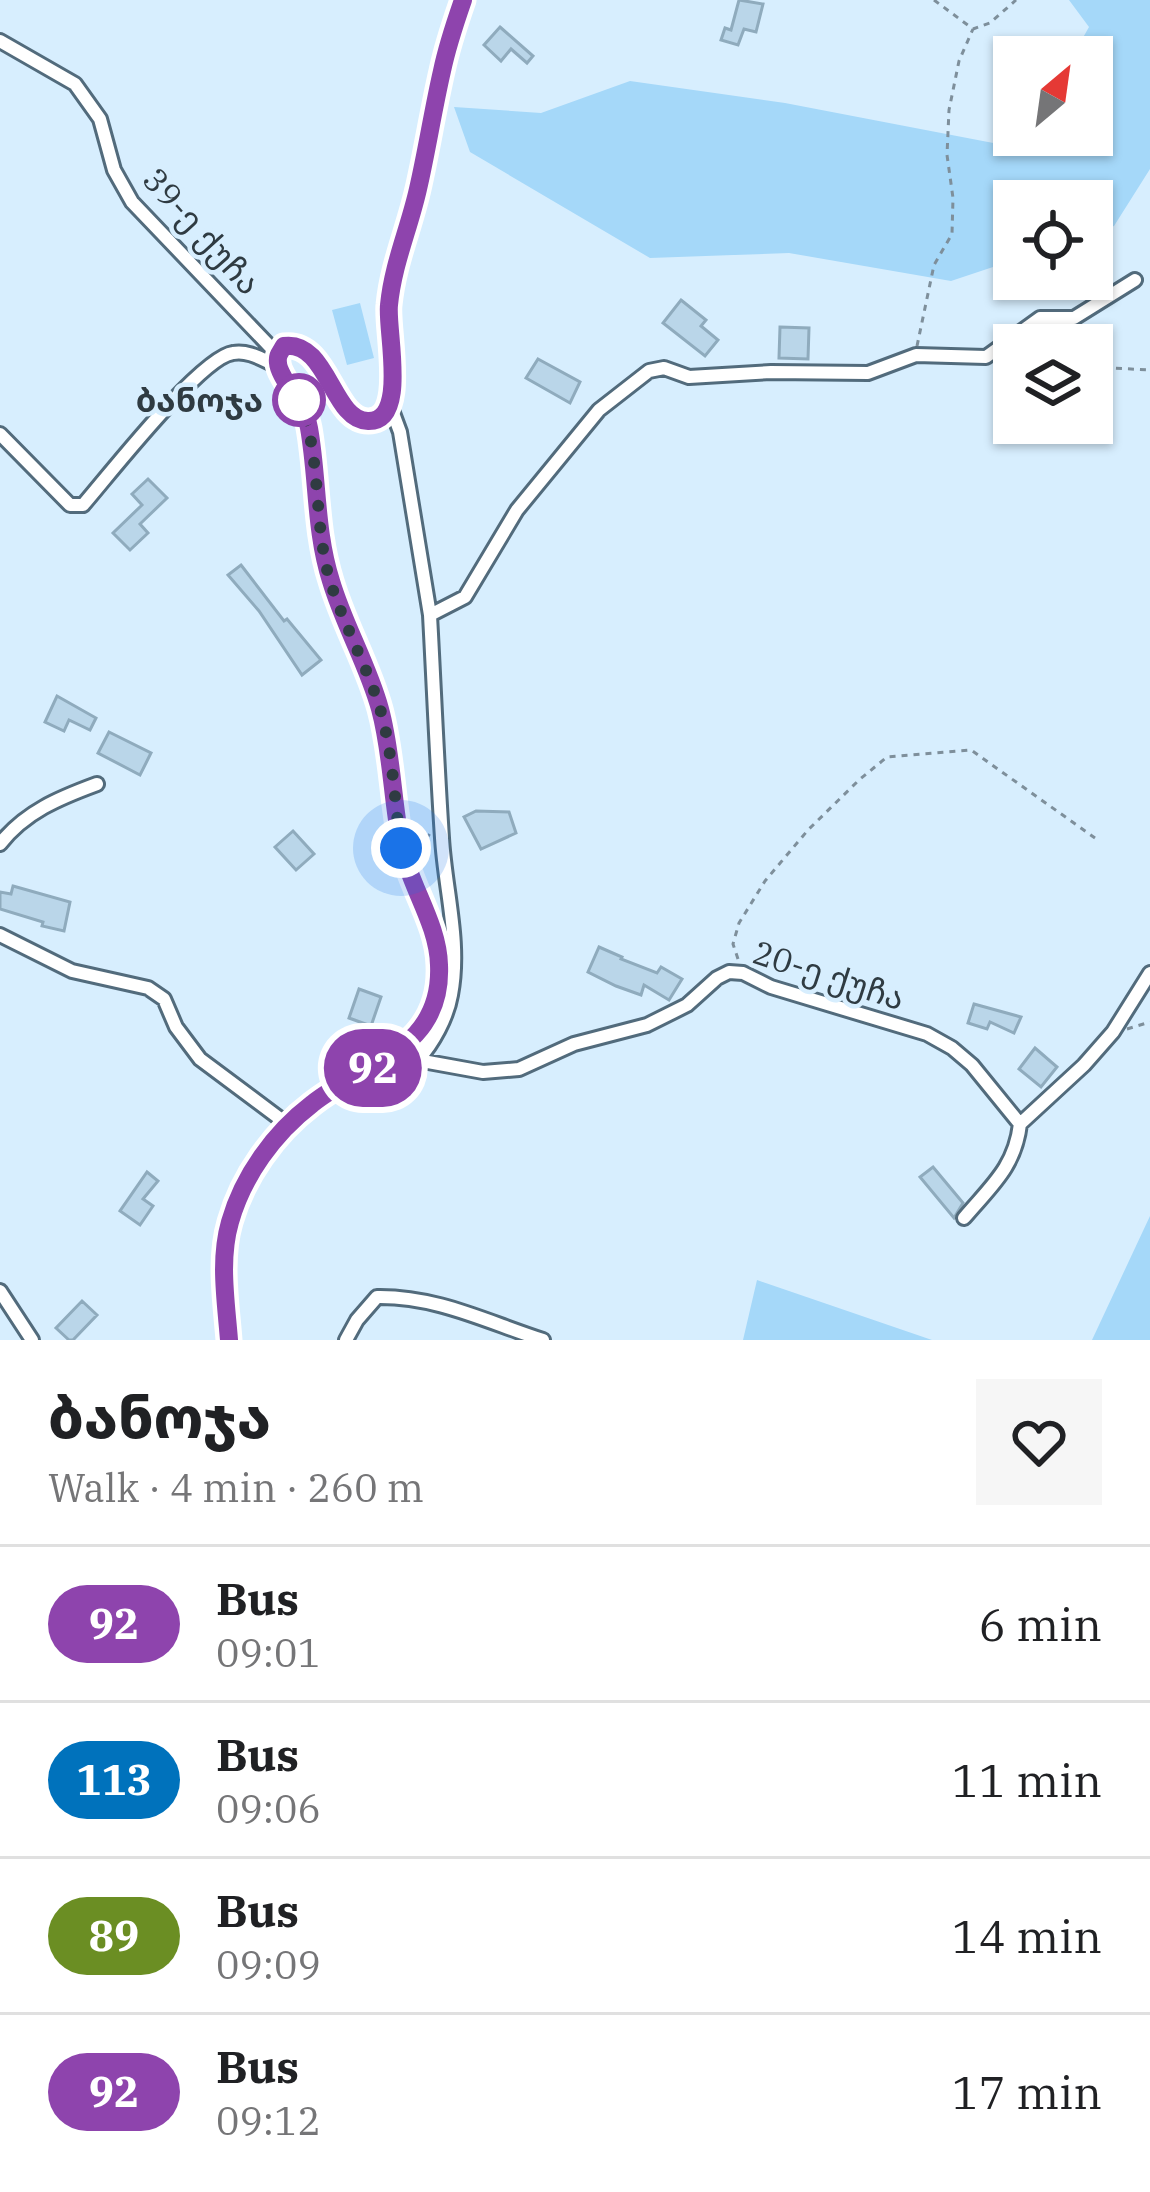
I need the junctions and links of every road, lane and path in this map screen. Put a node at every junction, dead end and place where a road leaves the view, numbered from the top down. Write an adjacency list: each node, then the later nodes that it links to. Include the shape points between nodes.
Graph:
1 (463, 0): 11 (street, via 394,267)
2 (934, 0): 4 (path)
3 (1015, 2): 4 (path)
4 (973, 28): 7 (path, via 949,110 952,234 934,265)
5 (0, 41): 8 (street, 39-ე ქუჩა, via 75,84 100,119 132,202)
6 (1135, 280): 7 (street, via 1074,318 1040,318 986,357)
7 (916, 355): 13 (street, via 868,373 649,371 599,410 517,510 465,597)
8 (278, 360): 11 (street, via 284,346 308,352 361,420 371,422); 12 (street, via 224,355 83,505 70,505); 15 (street, via 308,424 330,581 379,705)
9 (1113, 368): 10 (path)
10 (1150, 370)
11 (390, 405): 13 (street)
12 (0, 434)
13 (430, 614): 17 (street)
14 (97, 784): 18 (street, via 28,815)
15 (396, 816): 17 (path); 24 (street, via 440,963 431,1011)
16 (1095, 838): 20 (path, via 971,750 887,758 765,881 733,944)
17 (442, 843): 25 (street, via 454,940 451,1000)
18 (0, 844)
19 (0, 935): 26 (street, via 72,970 148,988 164,999 200,1059)
20 (743, 973): 25 (street, 20-ე ქუჩა, via 717,978 647,1025 574,1043 519,1069 482,1072); 27 (street, 20-ე ქუჩა, via 940,1041 972,1065)
21 (1150, 973): 23 (street)
22 (1150, 1022): 23 (path)
23 (1113, 1031): 27 (street)
24 (394, 1055): 25 (street, 20-ე ქუჩა); 26 (street)
25 (418, 1060)
26 (287, 1124): 31 (street, via 230,1222)
27 (1020, 1124): 28 (street, via 1012,1160)
28 (964, 1218)
29 (0, 1292): 30 (street)
30 (32, 1340)
31 (229, 1340)
32 (346, 1340): 33 (street, via 377,1297 406,1296)
33 (543, 1340)

